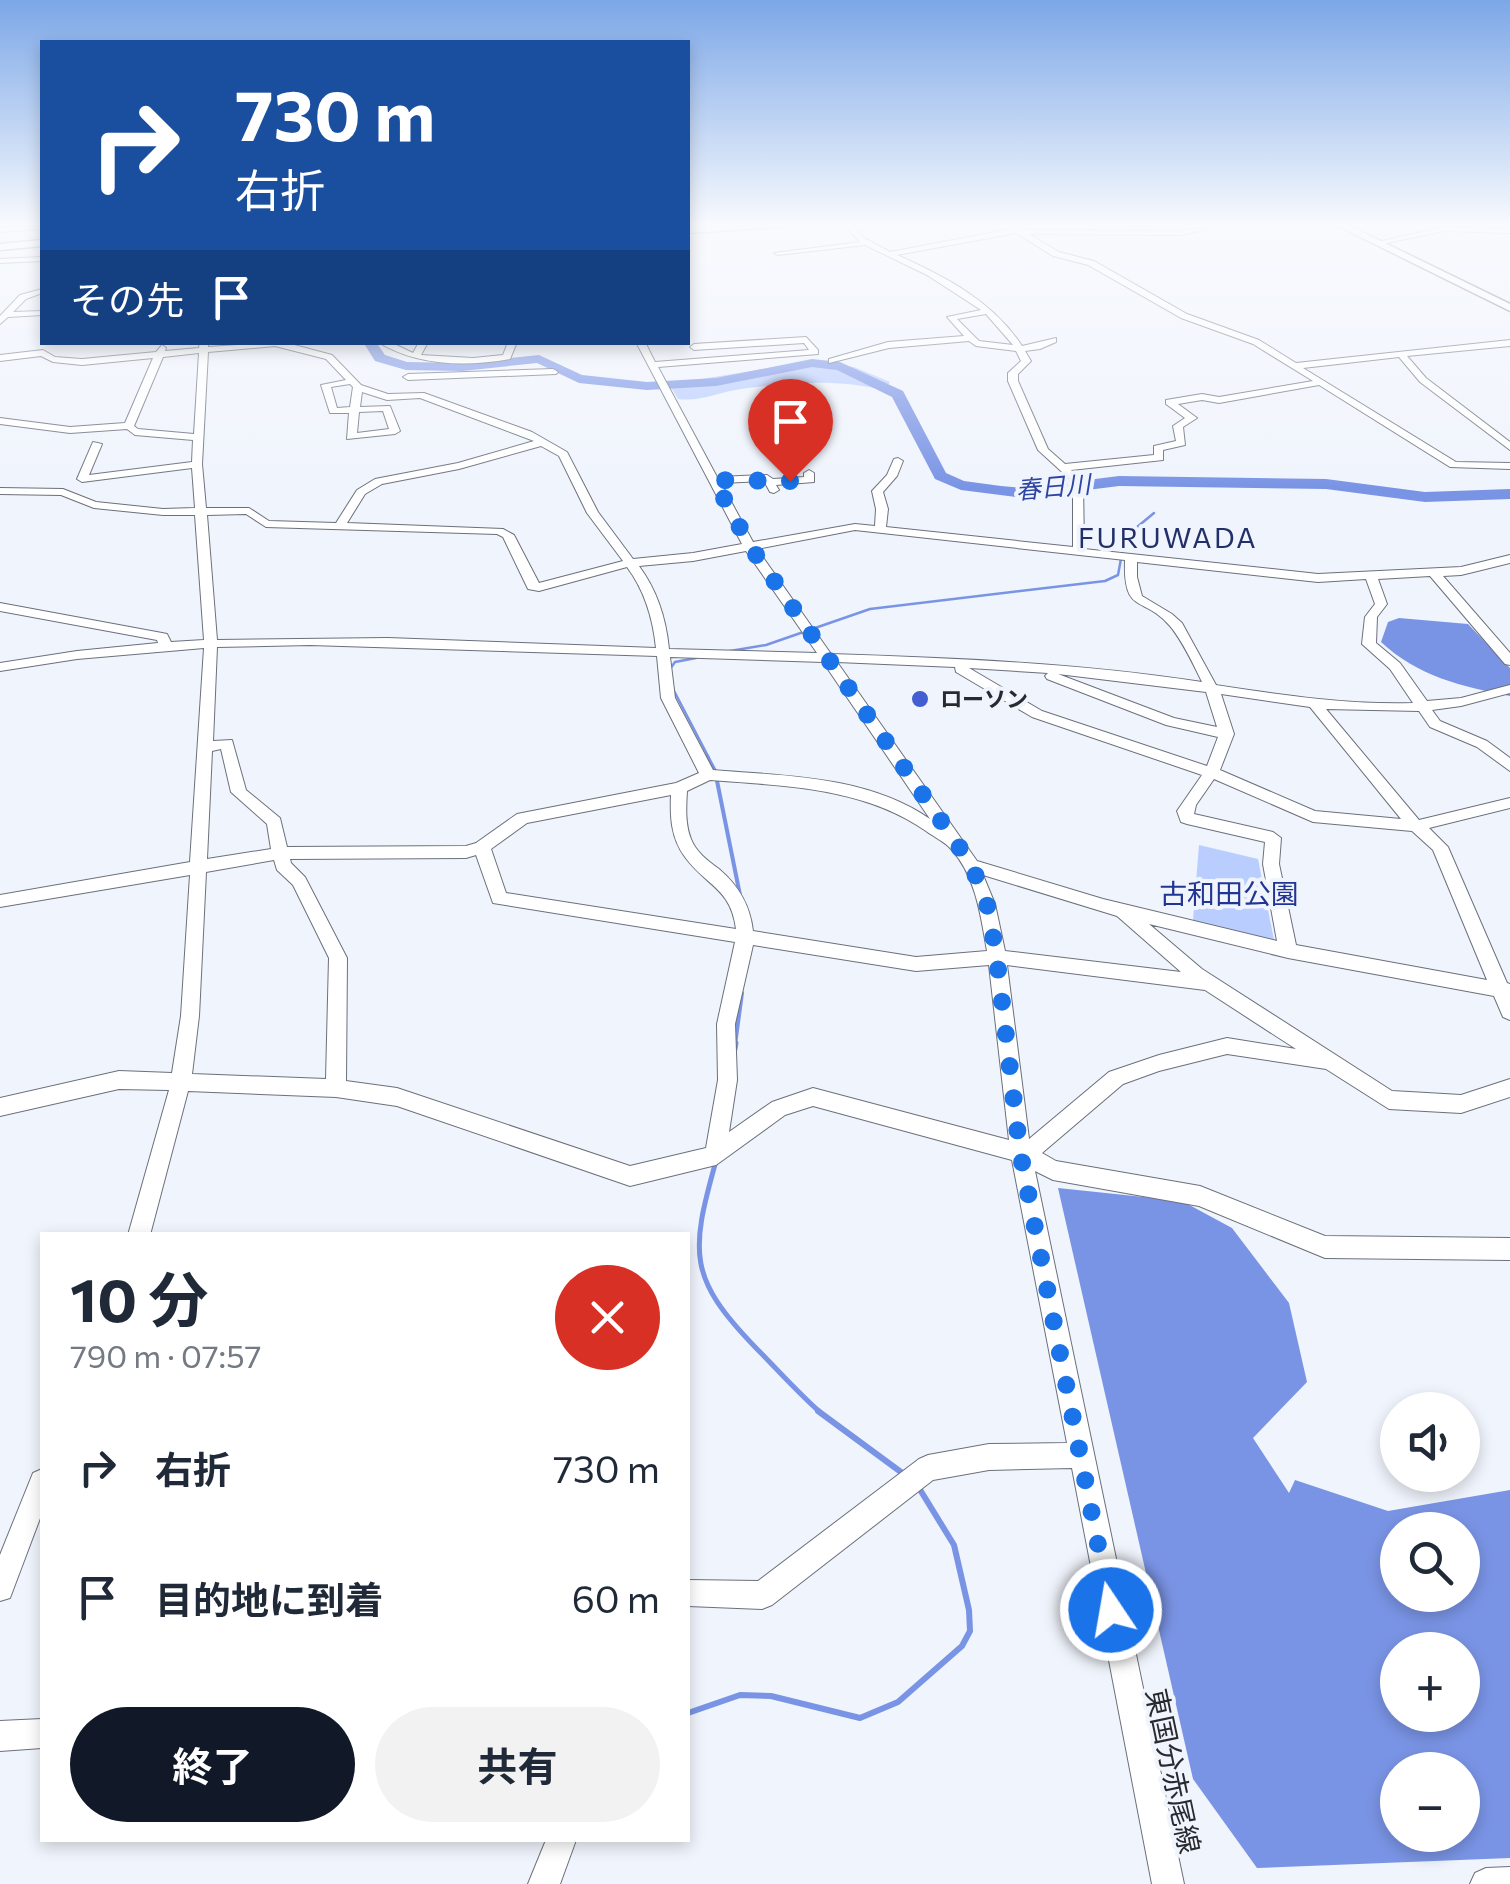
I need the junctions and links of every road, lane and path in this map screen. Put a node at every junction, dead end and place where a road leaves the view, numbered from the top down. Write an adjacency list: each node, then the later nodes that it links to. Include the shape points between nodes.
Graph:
1 (985, 312): 5 (street, via 952,317); 20 (street)
2 (1177, 312): 30 (street, via 1256,342)
3 (40, 313): 4 (street)
4 (4, 318)
5 (971, 338): 20 (street); 28 (street, via 888,345)
6 (1053, 340): 20 (street)
7 (692, 343): 25 (street, via 806,340 815,352); 27 (street)
8 (1510, 343): 21 (street)
9 (238, 345): 17 (street)
10 (281, 345): 36 (street, via 329,357)
11 (388, 345): 22 (street)
12 (422, 345): 22 (street)
13 (454, 345): 24 (street)
14 (491, 345): 26 (street)
15 (511, 345): 26 (street, via 507,357)
16 (641, 345): 29 (street, 東国分赤尾線)
17 (204, 347): 19 (street); 41 (street)
18 (43, 348): 19 (street, via 74,362); 23 (street)
19 (162, 348): 40 (street)
20 (1022, 348): 48 (street, via 1026,361 1012,381 1043,450)
21 (1403, 356): 30 (street); 44 (street, via 1423,380)
22 (414, 357): 24 (street)
23 (0, 358)
24 (447, 359): 26 (street); 33 (street)
25 (721, 359): 27 (street); 32 (street)
26 (484, 360)
27 (700, 360): 29 (street)
28 (832, 361)
29 (650, 364): 49 (street, 東国分赤尾線)
30 (1291, 366): 35 (street)
31 (552, 372): 33 (street)
32 (727, 372)
33 (438, 374): 34 (street); 37 (street)
34 (408, 377)
35 (1318, 383): 47 (street, via 1454,465); 48 (street, via 1170,402 1192,418 1178,426 1181,443 1158,448 1160,458)
36 (353, 384): 37 (street, via 387,397); 38 (street); 38 (street, via 326,385 333,410)
37 (421, 395): 42 (street)
38 (353, 410): 38 (street, via 387,408 396,431 352,437)
39 (0, 421): 40 (street, via 70,430)
40 (129, 426): 41 (street)
41 (199, 437): 46 (street)
42 (543, 442): 53 (street, via 379,481 361,492); 59 (street, via 563,454 571,477)
43 (98, 444): 46 (street, via 82,479)
44 (1510, 446)
45 (898, 462): 54 (street, via 877,491)
46 (197, 464): 52 (street)
47 (1510, 465)
48 (1065, 467): 56 (street, via 1078,480)
49 (714, 480): 50 (street, via 768,478 772,486); 55 (street, 東国分赤尾線)
50 (811, 481)
51 (0, 491): 52 (street, via 63,492 94,505)
52 (199, 512): 53 (street, via 249,511 266,524); 63 (street)
53 (342, 523): 59 (street, via 505,532 538,587)
54 (880, 528): 55 (street); 56 (street)
55 (750, 546): 59 (street); 66 (street, 東国分赤尾線)
56 (1079, 548): 57 (street)
57 (1131, 557): 61 (street, via 1261,574); 71 (street, via 1130,588 1144,608 1175,623)
58 (1510, 558): 60 (street)
59 (630, 563): 65 (street, via 655,609)
60 (1434, 573): 61 (street); 67 (street)
61 (1372, 577): 74 (street, via 1380,604 1369,644 1395,666)
62 (0, 607): 64 (street, via 137,630)
63 (211, 642): 64 (street); 65 (street); 76 (street)
64 (166, 644): 69 (street)
65 (665, 653): 66 (street); 79 (street, via 668,698)
66 (828, 660): 68 (street); 83 (street, 東国分赤尾線)
67 (1510, 661)
68 (952, 664): 70 (street); 78 (street, via 1037,714)
69 (0, 668)
70 (1034, 669): 71 (street); 75 (street, via 1172,722)
71 (1209, 686): 73 (street); 75 (street)
72 (1510, 689): 74 (street)
73 (1313, 702): 74 (street); 82 (street)
74 (1420, 706): 77 (street, via 1435,724 1482,744)
75 (1226, 734): 78 (street)
76 (206, 747): 85 (street, via 227,743 239,792 274,822); 87 (street)
77 (1510, 766)
78 (1213, 773): 82 (street, via 1313,816); 91 (street, via 1199,784 1186,818 1272,838)
79 (708, 774): 80 (street); 83 (street, via 857,792 914,814)
80 (679, 788): 84 (street, via 523,818); 90 (street, via 680,836 734,897)
81 (1510, 804): 82 (street)
82 (1416, 826): 94 (street, via 1440,847 1454,872)
83 (956, 843): 86 (street, 東国分赤尾線)
84 (482, 848): 85 (street, via 439,854); 90 (street, via 499,898)
85 (280, 852): 87 (street); 98 (street, via 338,958)
86 (971, 864): 89 (street); 92 (street, 東国分赤尾線)
87 (199, 865): 88 (street); 97 (street)
88 (0, 901)
89 (1120, 910): 91 (street); 93 (street)
90 (743, 937): 92 (street, via 916,964); 102 (street, via 725,1027 728,1074)
91 (1288, 951): 94 (street)
92 (997, 957): 93 (street); 101 (street, 東国分赤尾線)
93 (1212, 984): 96 (street)
94 (1506, 990): 95 (street)
95 (1510, 1012)
96 (1326, 1062): 99 (street, via 1389,1100 1462,1104); 101 (street, via 1228,1046 1159,1063 1116,1078 1041,1144)
97 (181, 1082): 98 (street); 100 (street, via 120,1080); 103 (street)
98 (336, 1088): 102 (street, via 397,1097 630,1176)
99 (1510, 1088)
100 (0, 1107)
101 (1020, 1152): 102 (street, via 813,1096 779,1108); 104 (street, via 1053,1170 1200,1196 1325,1248); 105 (street, 東国分赤尾線)
102 (715, 1154)
103 (140, 1232)
104 (1508, 1250)
105 (1078, 1455): 108 (street, via 928,1468 762,1596); 114 (street, 東国分赤尾線)
106 (40, 1487): 107 (street)
107 (0, 1588)
108 (690, 1593)
109 (40, 1734): 110 (street)
110 (0, 1736)
111 (560, 1842): 113 (street)
112 (1510, 1883): 115 (street)
113 (544, 1884)
114 (1168, 1884)
115 (1486, 1884)

